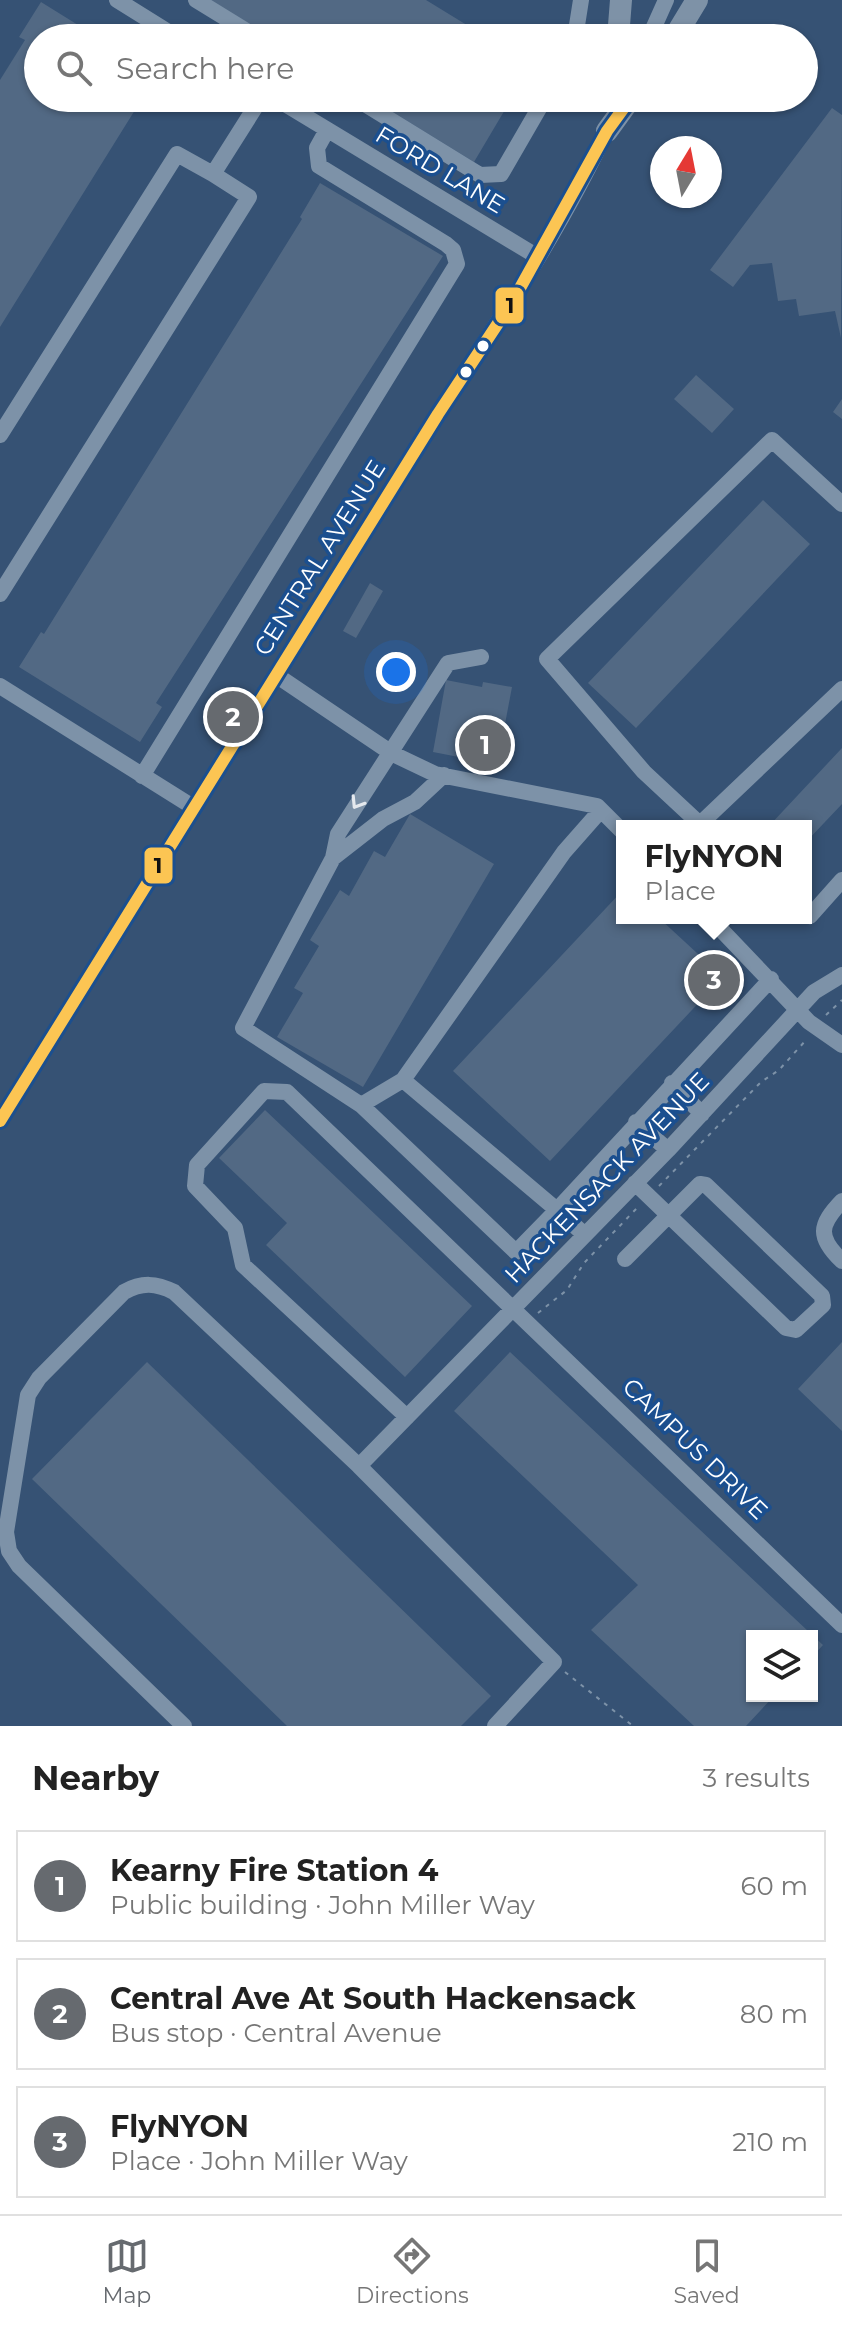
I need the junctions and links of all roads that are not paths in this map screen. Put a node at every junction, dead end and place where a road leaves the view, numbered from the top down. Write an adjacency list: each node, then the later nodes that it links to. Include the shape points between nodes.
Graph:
1 (117, 0): 7 (street)
2 (196, 0): 8 (street)
3 (581, 0): 9 (street)
4 (621, 0): 10 (highway)
5 (666, 0): 11 (street)
6 (697, 0): 12 (highway)
7 (156, 24)
8 (235, 24)
9 (577, 24)
10 (619, 24)
11 (655, 24)
12 (682, 24)
13 (252, 112): 22 (street)
14 (298, 112): 20 (street, FORD LANE)
15 (378, 112): 16 (street, via 480,175 501,174)
16 (537, 112)
17 (609, 112): 21 (highway)
18 (616, 112): 21 (street, CENTRAL AVENUE)
19 (621, 112): 21 (highway)
20 (327, 130): 23 (street, FORD LANE); 33 (street, via 317,148 319,166 446,244 457,264)
21 (607, 131): 23 (street, CENTRAL AVENUE)
22 (213, 174): 24 (street, via 177,154); 26 (street, via 249,197)
23 (538, 257): 28 (street, CENTRAL AVENUE)
24 (0, 435)
25 (842, 504): 36 (street, via 772,440 547,659 644,772)
26 (0, 594)
27 (481, 657): 31 (street, via 448,663)
28 (276, 675): 31 (street); 34 (street, CENTRAL AVENUE)
29 (0, 686): 33 (street)
30 (842, 689): 37 (street)
31 (390, 752): 32 (street); 39 (street, one-way to 39, via 338,834)
32 (444, 775): 35 (street); 39 (street, via 415,802 383,819)
33 (142, 776): 34 (street)
34 (193, 807): 51 (street, CENTRAL AVENUE)
35 (601, 810): 38 (street); 47 (street, via 564,852)
36 (696, 820)
37 (706, 820)
38 (616, 825)
39 (333, 858): 49 (street, via 243,1028)
40 (842, 880): 41 (street)
41 (812, 914)
42 (716, 924): 44 (street)
43 (842, 975): 45 (street, HACKENSACK AVENUE, via 822,985)
44 (771, 979): 45 (street); 48 (street)
45 (798, 1010): 46 (street); 50 (street, HACKENSACK AVENUE)
46 (842, 1045)
47 (403, 1080): 49 (street); 56 (street)
48 (672, 1083): 50 (street); 52 (street)
49 (361, 1105): 56 (street, via 516,1252)
50 (702, 1114): 53 (street, HACKENSACK AVENUE)
51 (0, 1121)
52 (636, 1122): 53 (street); 56 (street)
53 (668, 1150): 54 (street, HACKENSACK AVENUE)
54 (635, 1183): 57 (street); 58 (street, HACKENSACK AVENUE)
55 (842, 1201): 60 (street, via 826,1217 823,1232 828,1247)
56 (557, 1210): 58 (street)
57 (668, 1215): 57 (street, via 786,1328 796,1330 823,1305 822,1296 706,1185 700,1184); 59 (street)
58 (585, 1235): 61 (street, HACKENSACK AVENUE)
59 (625, 1259)
60 (842, 1261)
61 (514, 1309): 62 (street, HACKENSACK AVENUE); 62 (street, CAMPUS DRIVE, via 287,1092 264,1091 197,1165 195,1186 235,1228 243,1265); 64 (street, CAMPUS DRIVE)
62 (407, 1417): 63 (street, HACKENSACK AVENUE)
63 (359, 1466): 65 (street, via 174,1292 159,1285 124,1292 32,1386 8,1513 9,1551); 66 (street, via 554,1662)
64 (842, 1625)
65 (184, 1726)
66 (495, 1726)

